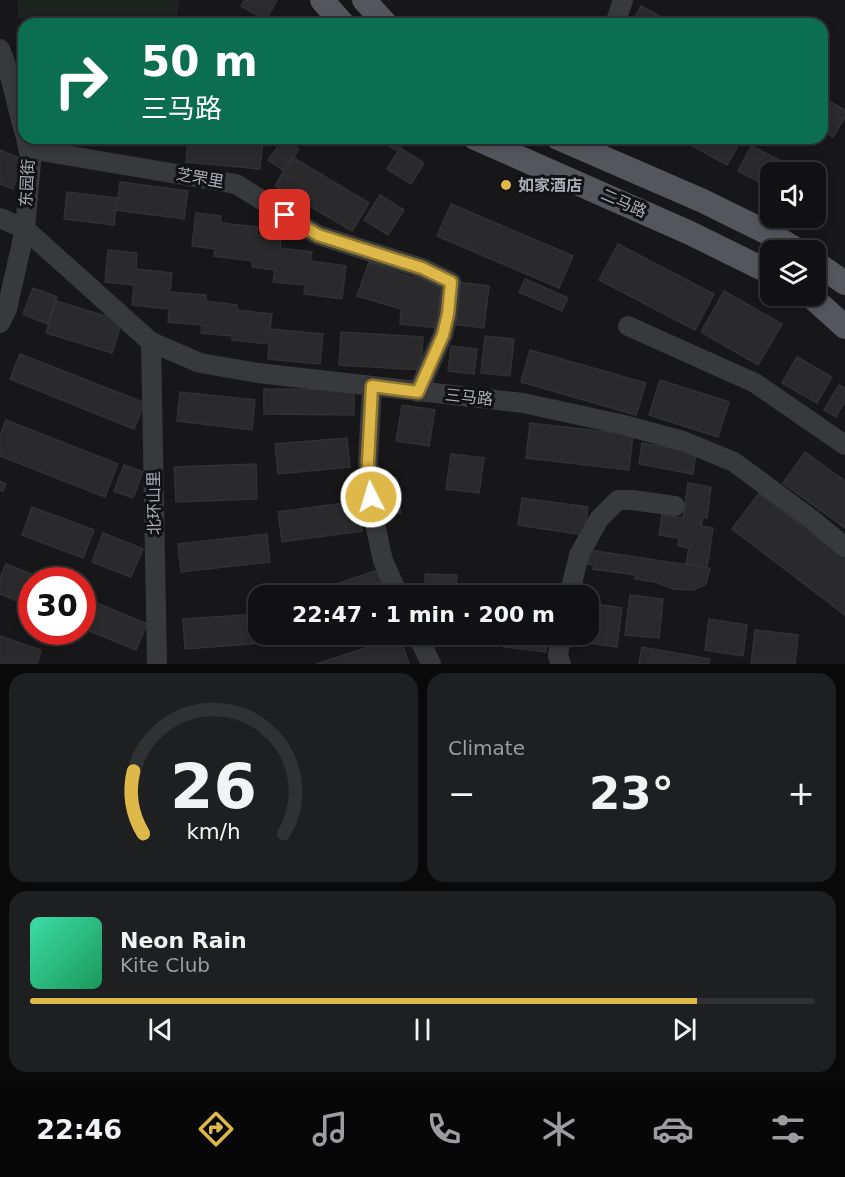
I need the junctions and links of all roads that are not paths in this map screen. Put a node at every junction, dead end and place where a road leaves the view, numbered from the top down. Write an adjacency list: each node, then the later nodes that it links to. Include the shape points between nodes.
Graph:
1 (322, 0): 4 (main road)
2 (364, 0): 5 (main road)
3 (623, 0): 6 (street)
4 (338, 18)
5 (380, 18)
6 (617, 18)
7 (0, 49): 8 (street, 东园街)
8 (18, 110)
9 (27, 144): 14 (street, 东园街, via 31,162)
10 (45, 144): 25 (street, 芝罘里, via 236,184 318,235 422,268 451,282 443,335)
11 (489, 144): 16 (main road, 二马路)
12 (583, 144): 15 (main road, 二马路)
13 (0, 218): 14 (street, 三马路)
14 (25, 229): 20 (street, 东园街, via 7,309); 23 (street, 三马路)
15 (780, 240)
16 (760, 267)
17 (826, 270): 18 (main road)
18 (845, 283)
19 (823, 306): 22 (main road)
20 (0, 323)
21 (628, 326): 26 (street, via 754,383)
22 (845, 327)
23 (151, 342): 24 (street, 三马路, via 200,363 258,374); 33 (street, 北环山里)
24 (372, 386): 25 (street, 三马路); 29 (street, via 368,462 373,514 383,561)
25 (418, 392): 28 (street, 三马路, via 524,403 682,441 734,462)
26 (845, 445)
27 (675, 506): 30 (street, via 618,500 599,519 579,555)
28 (845, 547)
29 (394, 585)
30 (572, 585)
31 (422, 645): 34 (street)
32 (560, 645): 35 (street)
33 (157, 664)
34 (431, 664)
35 (561, 664)

